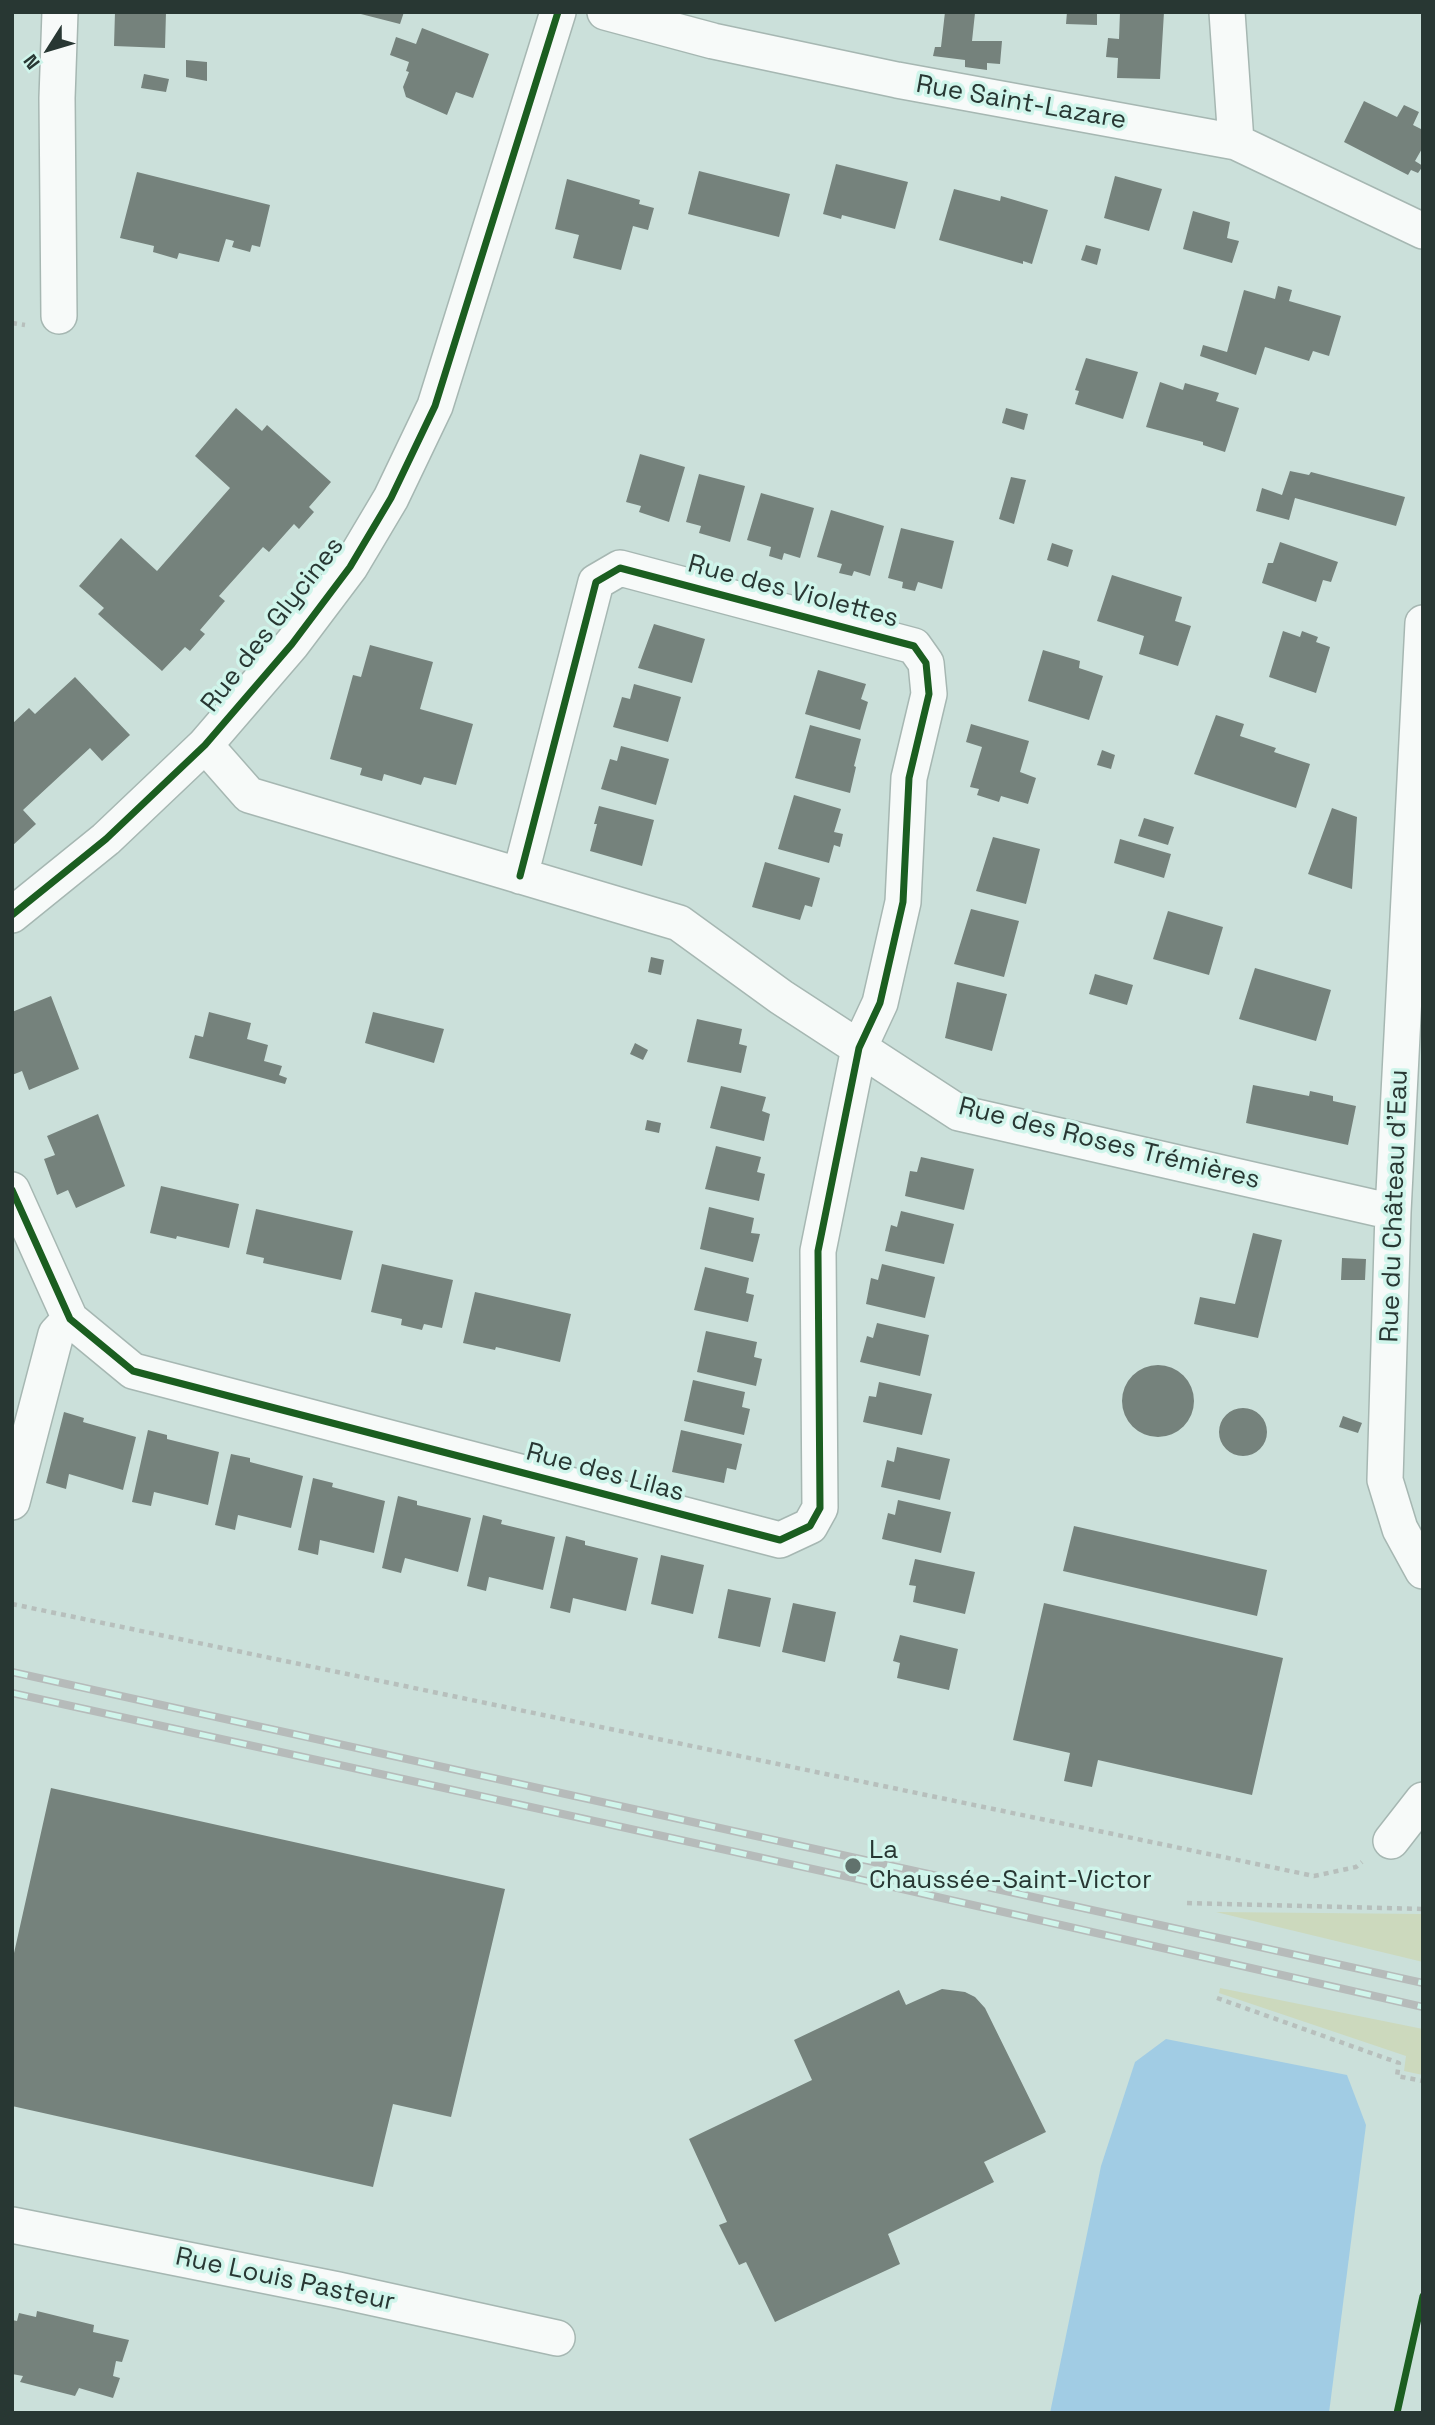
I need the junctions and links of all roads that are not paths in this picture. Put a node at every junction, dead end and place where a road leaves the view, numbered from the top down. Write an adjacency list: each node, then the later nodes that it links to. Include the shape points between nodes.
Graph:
1 (60, 12): 7 (street)
2 (558, 12): 9 (street, Rue des Glycines, via 435,406 391,498 350,567 292,644)
3 (605, 12): 5 (street, Rue Saint-Lazare, via 713,41 884,77)
4 (1227, 12): 5 (street)
5 (1236, 142): 6 (street, Rue Saint-Lazare)
6 (1423, 231)
7 (59, 316)
8 (1423, 623): 14 (street, Rue du Château d'Eau)
9 (205, 744): 10 (street, Rue des Roses Trémières, via 249,795); 11 (street, Rue des Glycines, via 106,838)
10 (520, 876): 12 (street, Rue des Roses Trémières, via 679,923); 12 (street, Rue des Violettes, via 596,582 620,568 914,646 926,663 929,694 909,778 903,902 880,1003)
11 (12, 915)
12 (859, 1048): 14 (street, Rue des Roses Trémières, via 960,1113); 15 (street, Rue des Lilas, via 818,1251 820,1508 810,1527 780,1540 133,1371)
13 (12, 1191): 15 (street, Rue des Lilas)
14 (1393, 1212): 17 (street, Rue du Château d'Eau, via 1385,1480 1400,1528)
15 (70, 1319): 16 (street, via 56,1334)
16 (15, 1491)
17 (1423, 1571)
18 (1423, 1800): 19 (street)
19 (1391, 1841)
20 (12, 2225): 21 (street, Rue Louis Pasteur)
21 (557, 2338)

